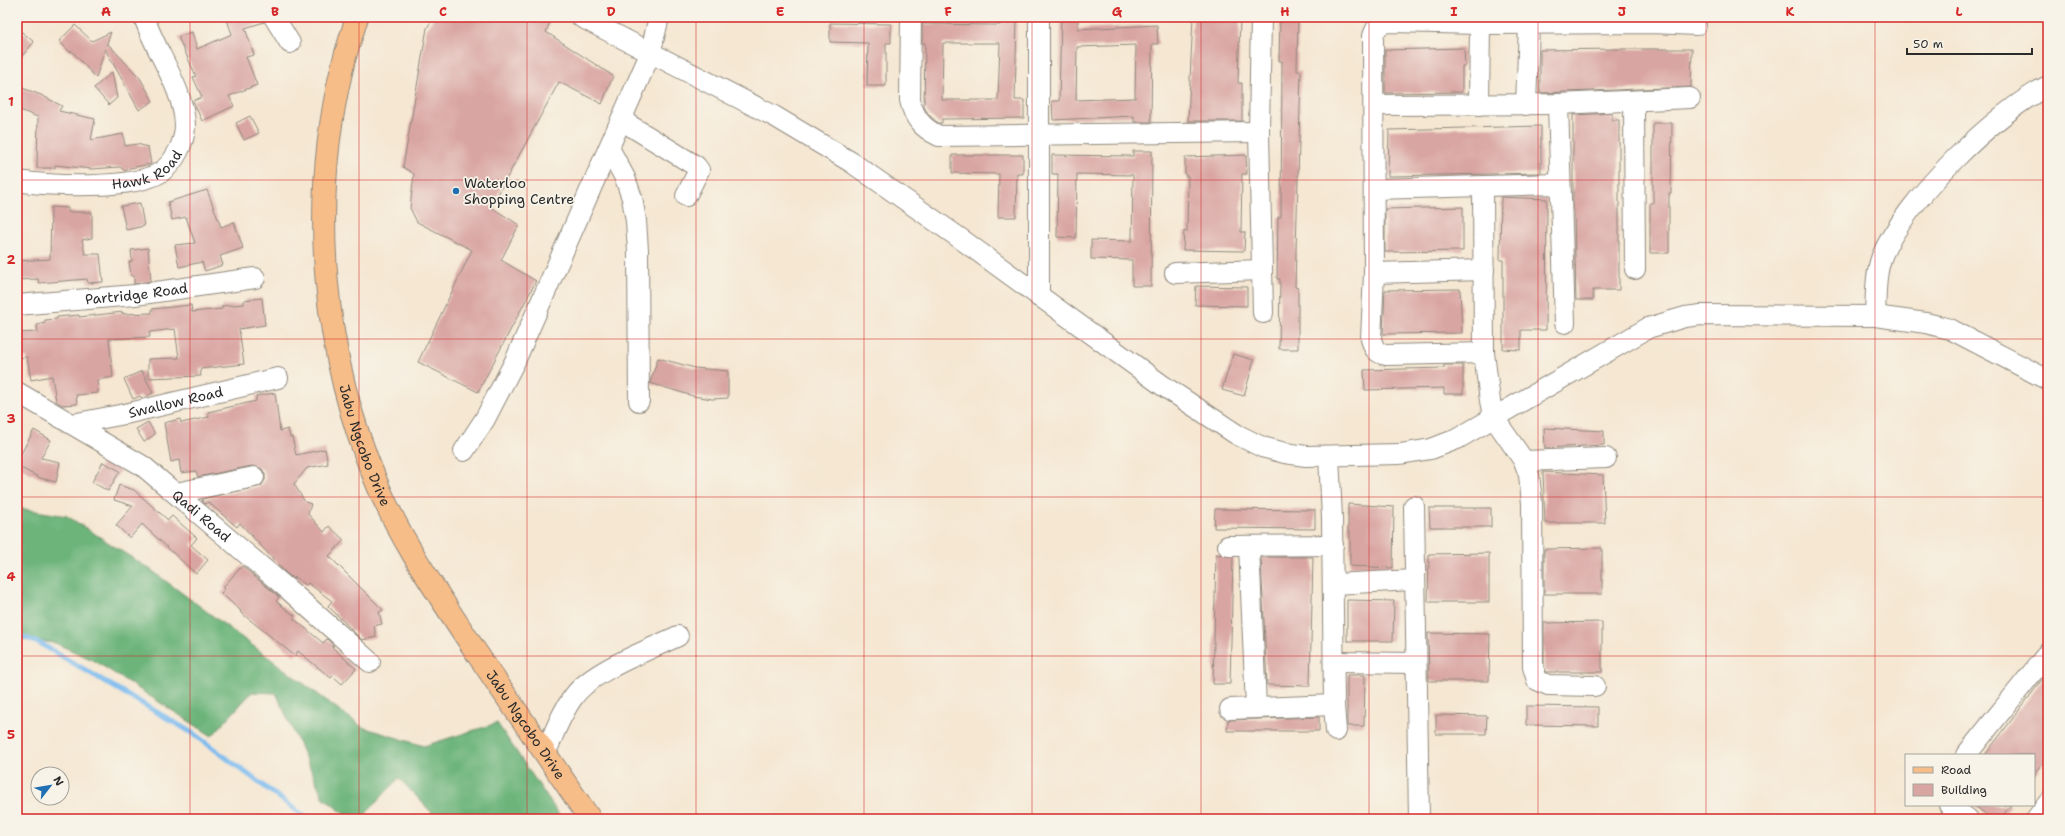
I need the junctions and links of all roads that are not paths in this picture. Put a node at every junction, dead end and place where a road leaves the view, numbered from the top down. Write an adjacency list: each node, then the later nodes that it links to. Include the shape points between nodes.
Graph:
1 (144, 17): 27 (street, Hawk Road, via 182,108 185,124 176,155 161,172 136,181 78,184)
2 (274, 17): 14 (street)
3 (357, 17): 72 (main road, Jabu Ngcobo Drive, via 342,68 333,118 324,221 326,275 341,376 357,432 378,486 405,540)
4 (581, 17): 15 (street)
5 (659, 17): 15 (street)
6 (911, 17): 25 (street, via 910,100 913,113 929,131 939,136)
7 (1039, 17): 25 (street)
8 (1260, 17): 24 (street)
9 (1575, 20): 10 (street); 12 (street)
10 (1651, 20): 13 (street)
11 (1480, 24): 12 (street); 21 (street, via 1385,22 1380,25 1375,29 1373,36); 22 (street)
12 (1530, 24): 19 (street)
13 (1696, 25)
14 (290, 42)
15 (650, 54): 23 (street); 38 (street, via 774,116 851,162 961,238)
16 (2048, 86): 41 (street, via 2022,100 2001,117 1963,151 1909,210 1881,257)
17 (1690, 98): 18 (street)
18 (1634, 101): 20 (street); 32 (street)
19 (1526, 104): 20 (street); 22 (street)
20 (1558, 104): 28 (street)
21 (1374, 105): 22 (street); 30 (street)
22 (1479, 105)
23 (621, 120): 26 (street); 31 (street, via 696,166 699,170)
24 (1259, 132): 25 (street); 33 (street)
25 (1039, 136): 38 (street)
26 (609, 148): 47 (street, via 625,178 636,221); 50 (street, via 515,361 485,419)
27 (17, 181)
28 (1559, 184): 29 (street); 42 (street)
29 (1483, 187): 30 (street); 34 (street)
30 (1374, 189): 36 (street)
31 (686, 196)
32 (1635, 268)
33 (1262, 270): 35 (street); 40 (street)
34 (1484, 270): 36 (street); 43 (street)
35 (1174, 273)
36 (1374, 273): 43 (street, via 1371,339 1379,353)
37 (255, 278): 39 (street, Partridge Road, via 135,295)
38 (1039, 297): 51 (street, via 1162,385 1236,434 1262,447 1285,453)
39 (17, 305)
40 (1263, 313)
41 (1875, 316): 44 (street, via 1950,329); 48 (street, via 1701,315 1667,322 1648,328 1619,344)
42 (1565, 323)
43 (1484, 353): 48 (street)
44 (2047, 376)
45 (278, 378): 49 (street, Swallow Road)
46 (17, 392): 49 (street, Qadi Road)
47 (639, 401)
48 (1494, 418): 51 (street, via 1457,439 1431,449 1400,454); 53 (street)
49 (72, 424): 55 (street, Qadi Road, via 131,457)
50 (464, 451)
51 (1329, 456): 57 (street)
52 (1606, 458): 53 (street)
53 (1524, 461): 67 (street, via 1529,475 1532,502 1534,674 1537,680 1548,685)
54 (254, 477): 55 (street)
55 (176, 493): 64 (street, Qadi Road)
56 (1414, 506): 60 (street)
57 (1332, 545): 59 (street); 61 (street)
58 (1228, 546): 59 (street)
59 (1249, 546): 69 (street)
60 (1415, 580): 61 (street); 66 (street)
61 (1333, 584): 65 (street)
62 (678, 636): 72 (street, via 600,674 584,685 565,710)
63 (2048, 652): 73 (street)
64 (370, 662)
65 (1334, 662): 66 (street); 68 (street)
66 (1416, 663): 77 (street)
67 (1595, 686)
68 (1334, 706): 69 (street); 71 (street)
69 (1256, 707): 70 (street)
70 (1230, 709)
71 (1336, 731)
72 (545, 754): 76 (main road, Jabu Ngcobo Drive)
73 (1967, 754)
74 (2048, 803): 79 (street)
75 (1951, 806): 78 (street)
76 (590, 819)
77 (1419, 819)
78 (1968, 819)
79 (2036, 819)

